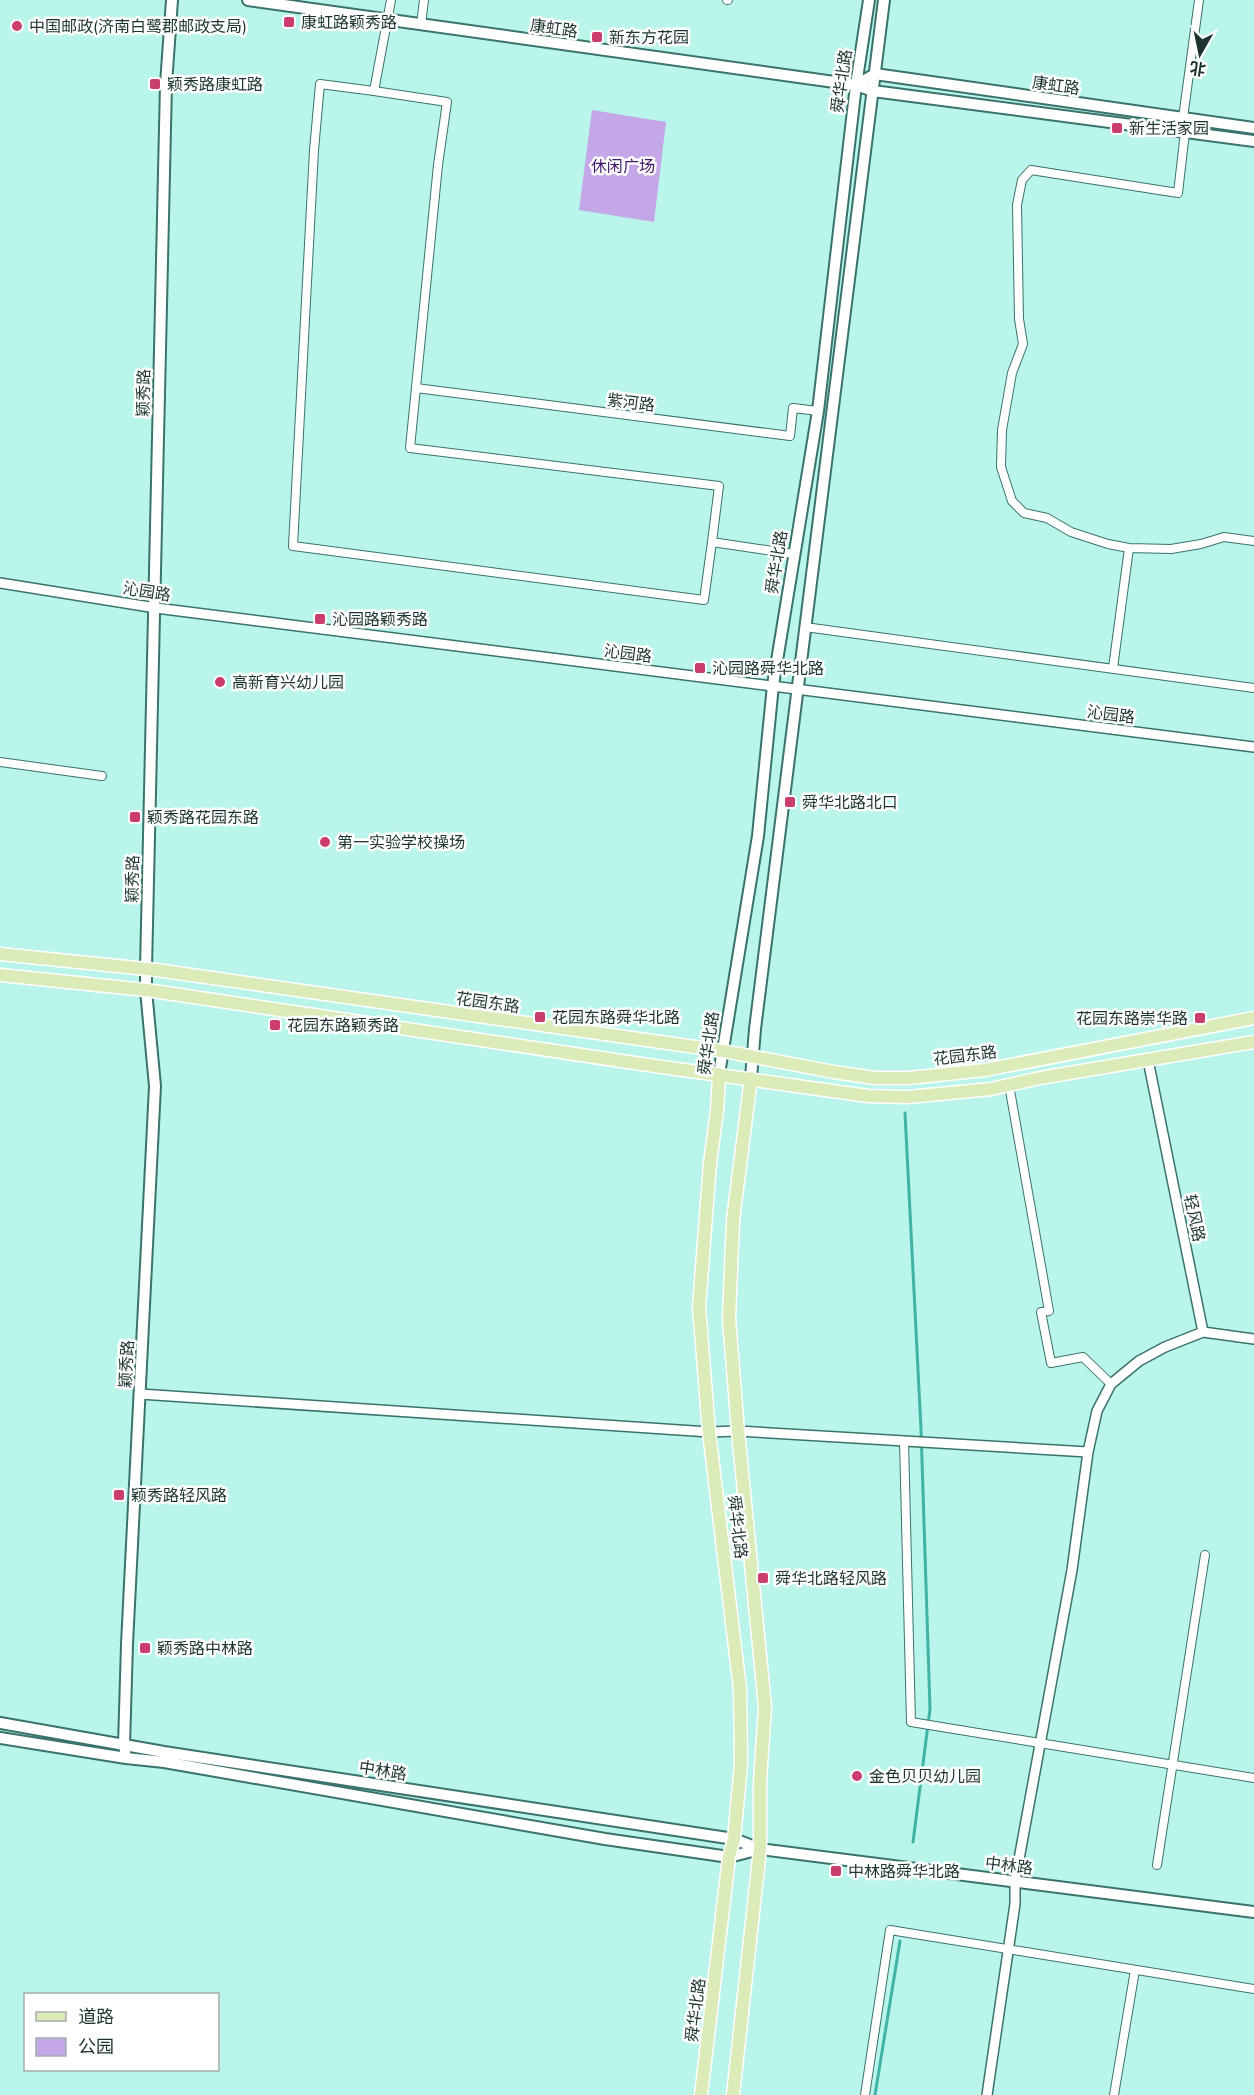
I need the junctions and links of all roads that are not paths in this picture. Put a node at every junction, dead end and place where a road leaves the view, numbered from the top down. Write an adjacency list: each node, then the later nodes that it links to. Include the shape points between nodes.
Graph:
1 (172, 0): 25 (main road, 颖秀路, via 166,84)
2 (248, 0): 8 (main road, 康虹路)
3 (391, 0): 8 (street)
4 (424, 0): 9 (street)
5 (869, 0): 11 (main road, 舜华北路)
6 (884, 0): 10 (main road, 舜华北路)
7 (1199, 0): 14 (street)
8 (387, 20): 9 (main road, 康虹路); 12 (street)
9 (421, 25): 11 (main road, 康虹路)
10 (875, 74): 11 (main road); 13 (main road, 舜华北路); 14 (main road, 康虹路)
11 (856, 85): 13 (main road, 康虹路); 19 (main road, 舜华北路)
12 (374, 91): 18 (street, via 447,102); 21 (street, via 320,84 293,546 704,600)
13 (873, 91): 16 (main road, 康虹路); 26 (main road, 舜华北路)
14 (1184, 118): 15 (main road, 康虹路)
15 (1254, 128)
16 (1185, 132): 17 (main road, 康虹路); 22 (street, via 1178,193 1030,170 1022,180 1017,205 1023,344 1012,373 1002,430 1001,467 1007,486 1012,501 1024,513 1047,518 1071,532)
17 (1254, 141)
18 (416, 388): 19 (street, 紫河路, via 790,436 793,408); 21 (street, via 410,448 719,486)
19 (818, 411): 23 (main road, 舜华北路)
20 (1254, 541): 22 (street, via 1224,537 1171,549)
21 (712, 542): 23 (street)
22 (1129, 548): 27 (street)
23 (793, 554): 28 (main road, 舜华北路)
24 (0, 583): 25 (street, 沁园路)
25 (154, 607): 28 (street, 沁园路); 35 (main road, 颖秀路)
26 (805, 627): 27 (street); 30 (main road, 舜华北路)
27 (1113, 668): 29 (street)
28 (773, 685): 30 (street, 沁园路); 40 (main road, 舜华北路, via 758,836)
29 (1254, 688)
30 (796, 689): 31 (street, 沁园路); 41 (main road, 舜华北路)
31 (1254, 747)
32 (0, 762): 33 (street)
33 (102, 776)
34 (0, 954): 35 (main road, 花园东路)
35 (146, 969): 37 (main road, 颖秀路); 40 (main road, 花园东路)
36 (0, 975): 37 (main road)
37 (146, 990): 43 (main road); 49 (main road, 颖秀路, via 155,1086)
38 (1254, 1018): 41 (main road, 花园东路, via 986,1070 909,1078 875,1078)
39 (1254, 1042): 42 (main road)
40 (723, 1051): 41 (main road, 花园东路); 43 (main road, 舜华北路)
41 (752, 1057): 44 (main road, 舜华北路)
42 (1148, 1060): 45 (main road); 46 (street, 轻风路)
43 (719, 1074): 44 (main road); 51 (main road, 舜华北路, via 699,1307)
44 (751, 1078): 45 (main road, via 868,1096 908,1097); 50 (main road, 舜华北路, via 732,1220 729,1319)
45 (1009, 1085): 48 (street, via 1049,1311 1041,1312 1051,1364 1083,1357)
46 (1203, 1332): 47 (street); 48 (street, via 1139,1361)
47 (1254, 1339)
48 (1111, 1384): 53 (street, via 1097,1411)
49 (140, 1394): 51 (street); 57 (main road, 颖秀路)
50 (738, 1431): 51 (street); 52 (street); 63 (main road, 舜华北路, via 765,1707)
51 (709, 1432): 62 (main road, 舜华北路, via 740,1689 741,1764)
52 (904, 1441): 53 (street); 58 (street, via 911,1722)
53 (1088, 1452): 58 (street, via 1072,1570)
54 (1205, 1555): 60 (street)
55 (0, 1724): 57 (main road, 中林路)
56 (0, 1738): 59 (main road, 中林路)
57 (124, 1744): 59 (main road, 颖秀路); 62 (main road, 中林路)
58 (1040, 1744): 60 (street); 66 (street)
59 (126, 1758): 64 (main road, 中林路)
60 (1172, 1765): 61 (street); 65 (street)
61 (1254, 1778)
62 (734, 1839): 63 (main road, 中林路); 64 (main road, 舜华北路)
63 (760, 1849): 64 (main road, 中林路); 66 (main road, 中林路); 72 (main road, 舜华北路)
64 (729, 1857): 71 (main road, 舜华北路)
65 (1157, 1864)
66 (1015, 1881): 67 (main road, 中林路); 68 (street)
67 (1254, 1912)
68 (1008, 1949): 69 (street); 73 (street, via 890,1930); 74 (street)
69 (1135, 1970): 70 (street); 75 (street)
70 (1254, 1989)
71 (701, 2095)
72 (733, 2095)
73 (865, 2095)
74 (987, 2095)
75 (1114, 2095)

